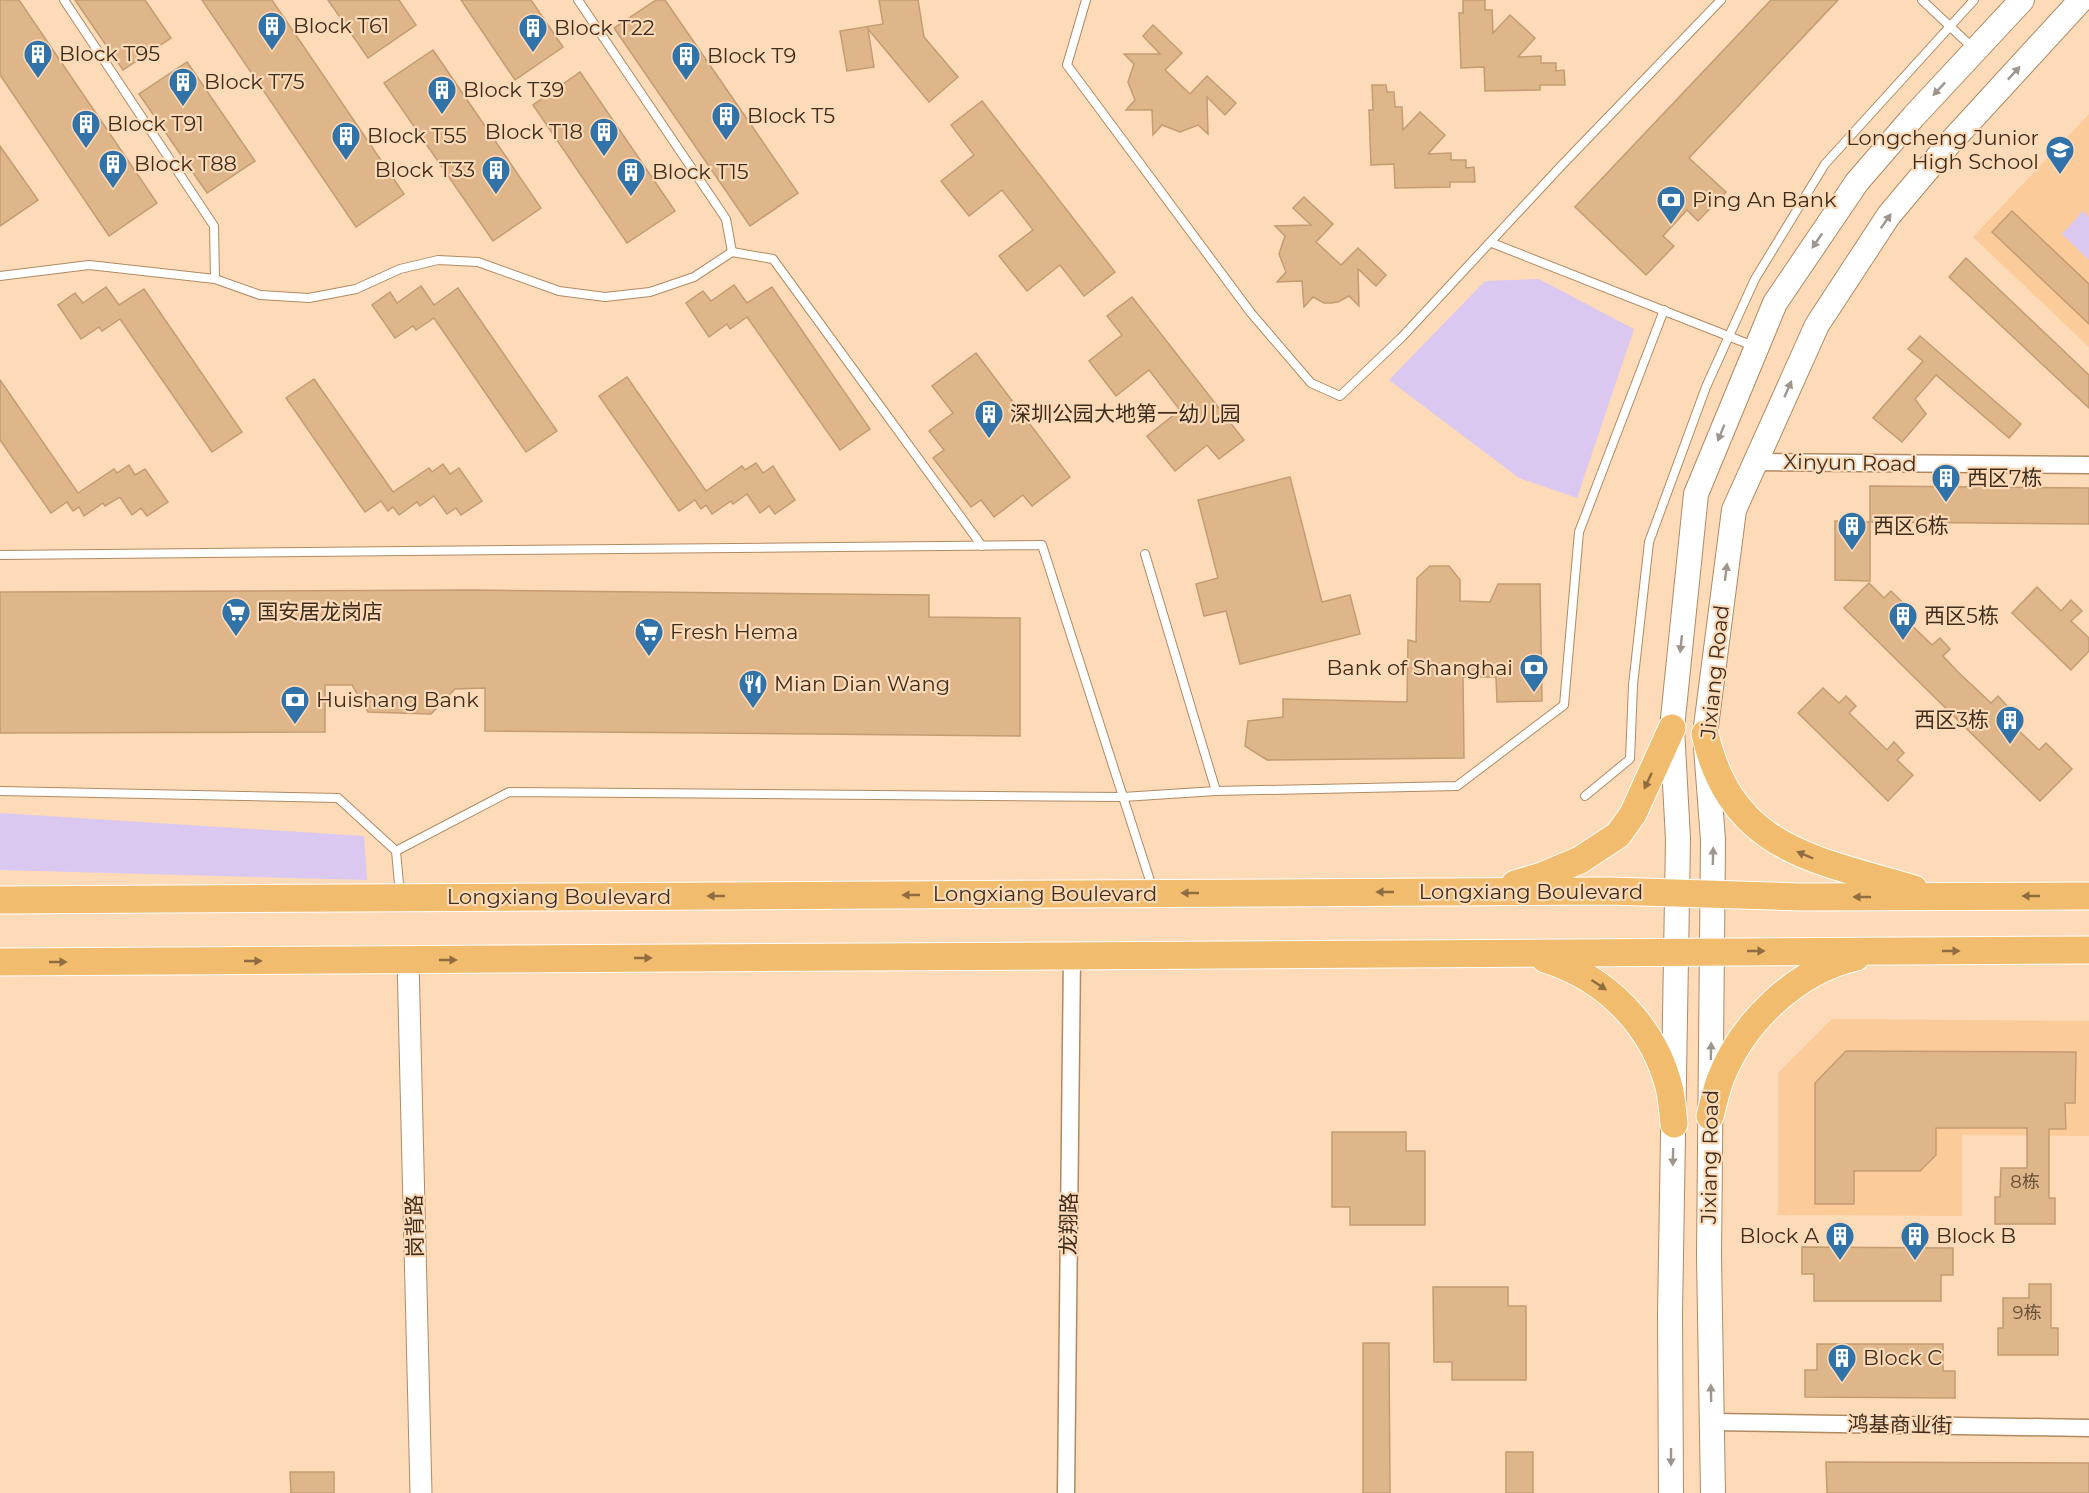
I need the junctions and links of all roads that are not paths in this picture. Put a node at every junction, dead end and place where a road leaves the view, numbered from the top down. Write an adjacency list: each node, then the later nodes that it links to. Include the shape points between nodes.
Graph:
1 (64, 0): 14 (lane, via 214,226)
2 (578, 0): 12 (lane, via 726,219)
3 (1086, 0): 11 (lane, via 1067,65 1251,314 1311,383 1340,396)
4 (1721, 0): 11 (lane)
5 (1922, 0): 9 (lane)
6 (1974, 0): 9 (lane)
7 (2022, 0): 10 (main road, Jixiang Road)
8 (2082, 0): 18 (main road, Jixiang Road, one-way to 8, via 1817,325 1889,215)
9 (1950, 26): 10 (lane); 16 (lane, via 1826,164 1755,279)
10 (1975, 50): 17 (main road, Jixiang Road, one-way to 17, via 1857,182 1775,303)
11 (1491, 243): 15 (lane)
12 (732, 252): 14 (lane, via 694,277 650,292 605,297 559,291 478,262 438,260 400,269 356,289 309,298 260,295); 20 (lane, via 773,259)
13 (0, 275): 14 (lane, via 89,265)
14 (215, 279)
15 (1664, 310): 16 (lane); 26 (lane, via 1579,532 1564,705 1457,786)
16 (1729, 336): 17 (lane); 28 (lane, via 1649,542 1633,685 1630,759)
17 (1757, 347): 23 (main road, Jixiang Road, one-way to 23, via 1696,494)
18 (1756, 462): 19 (street, Xinyun Road); 24 (main road, Jixiang Road, one-way to 18, via 1734,510)
19 (2089, 465)
20 (982, 546): 22 (lane); 27 (lane, via 1042,545)
21 (1144, 554): 26 (lane)
22 (0, 555)
23 (1672, 728): 30 (main road, one-way to 30, via 1633,814 1618,835 1580,860); 31 (main road, Jixiang Road)
24 (1705, 734): 33 (main road, Jixiang Road, one-way to 24); 34 (main road, one-way to 24, via 1806,857 1767,836 1726,791)
25 (0, 791): 29 (lane, via 338,798)
26 (1216, 791): 27 (lane)
27 (1123, 796): 29 (lane, via 509,792); 32 (lane)
28 (1585, 796)
29 (396, 851): 36 (lane)
30 (1485, 892): 31 (main road, Longxiang Boulevard); 32 (main road, Longxiang Boulevard, one-way to 32)
31 (1678, 893): 33 (main road, Longxiang Boulevard); 40 (main road, Jixiang Road)
32 (1154, 894): 36 (main road, Longxiang Boulevard, one-way to 36)
33 (1713, 895): 34 (main road, Longxiang Boulevard, one-way to 33); 41 (main road, Jixiang Road)
34 (1941, 896): 35 (main road, Longxiang Boulevard, one-way to 34)
35 (2089, 896)
36 (400, 898): 37 (main road, Longxiang Boulevard)
37 (0, 900)
38 (2089, 950): 39 (main road, one-way to 38)
39 (1884, 951): 41 (main road, one-way to 39); 46 (main road, via 1848,959 1815,973 1784,993 1758,1018 1736,1048 1720,1081)
40 (1677, 952): 41 (main road); 42 (main road); 47 (main road, Jixiang Road)
41 (1712, 952): 46 (main road, Jixiang Road, one-way to 41)
42 (1484, 953): 43 (main road); 47 (main road, one-way to 47, via 1516,953 1547,959 1603,987 1627,1009 1661,1062)
43 (1072, 956): 44 (main road, one-way to 43); 51 (street, 龙翔路)
44 (408, 960): 45 (main road, one-way to 44); 50 (street, 岗背路)
45 (0, 962)
46 (1710, 1116): 48 (main road, Jixiang Road, one-way to 46)
47 (1674, 1124): 52 (main road, Jixiang Road, one-way to 52)
48 (1711, 1422): 49 (street, 鸿基商业街); 53 (main road, Jixiang Road)
49 (2089, 1428)
50 (421, 1493)
51 (1066, 1493)
52 (1671, 1493)
53 (1713, 1493)

